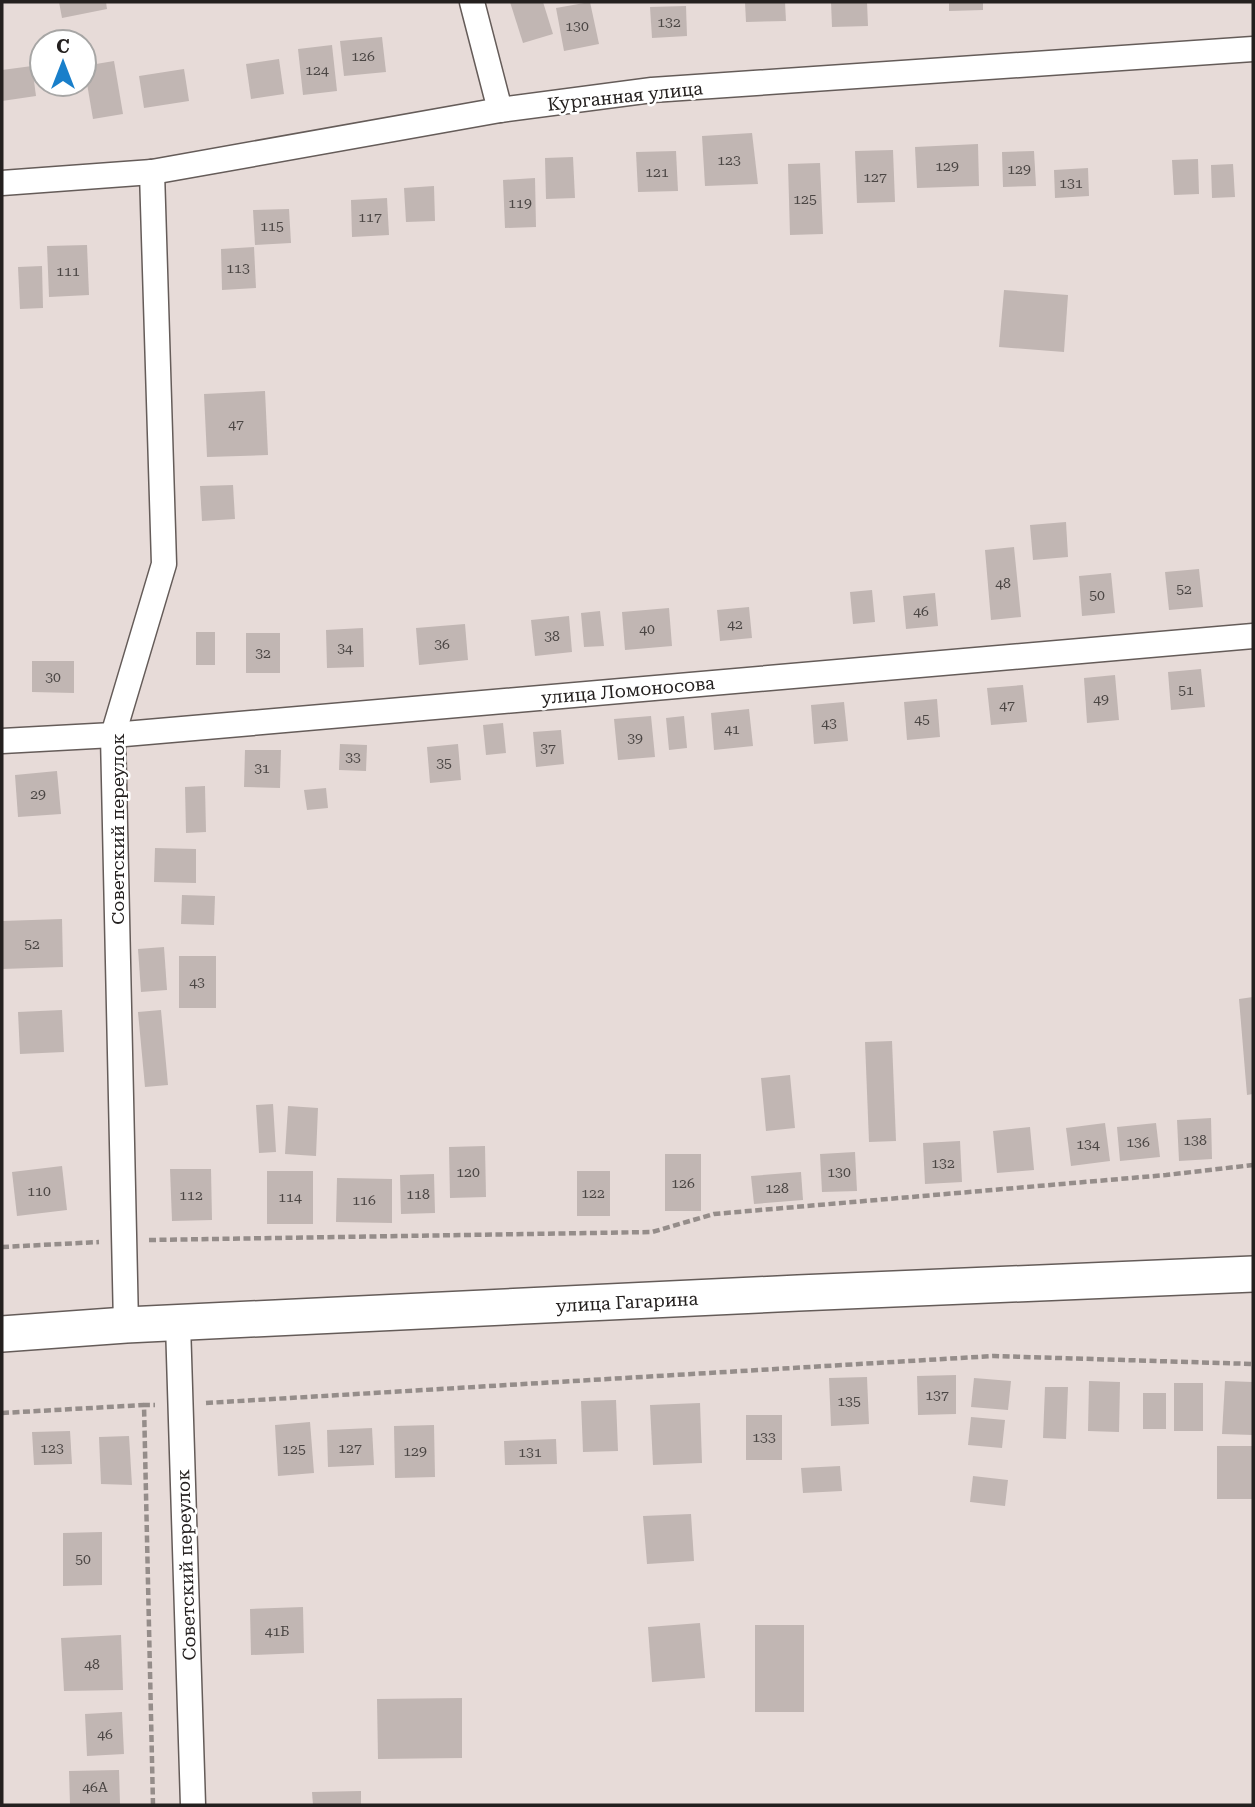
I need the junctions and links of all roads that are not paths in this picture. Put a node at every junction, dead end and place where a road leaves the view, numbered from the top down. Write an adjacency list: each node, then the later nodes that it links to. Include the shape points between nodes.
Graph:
1 (472, 2): 3 (street)
2 (1253, 49): 3 (street, Курганная улица, via 652,90)
3 (500, 110): 4 (street, Курганная улица)
4 (152, 172): 5 (street, Курганная улица); 7 (street, Советский переулок, via 164,564)
5 (2, 183)
6 (1253, 636): 7 (street, улица Ломоносова)
7 (113, 735): 8 (street, улица Ломоносова); 11 (street, Советский переулок)
8 (2, 741)
9 (1253, 1274): 10 (main road, улица Гагарина)
10 (178, 1324): 11 (main road, улица Гагарина); 13 (street, Советский переулок)
11 (126, 1325): 12 (main road, улица Гагарина)
12 (2, 1335)
13 (194, 1805)

